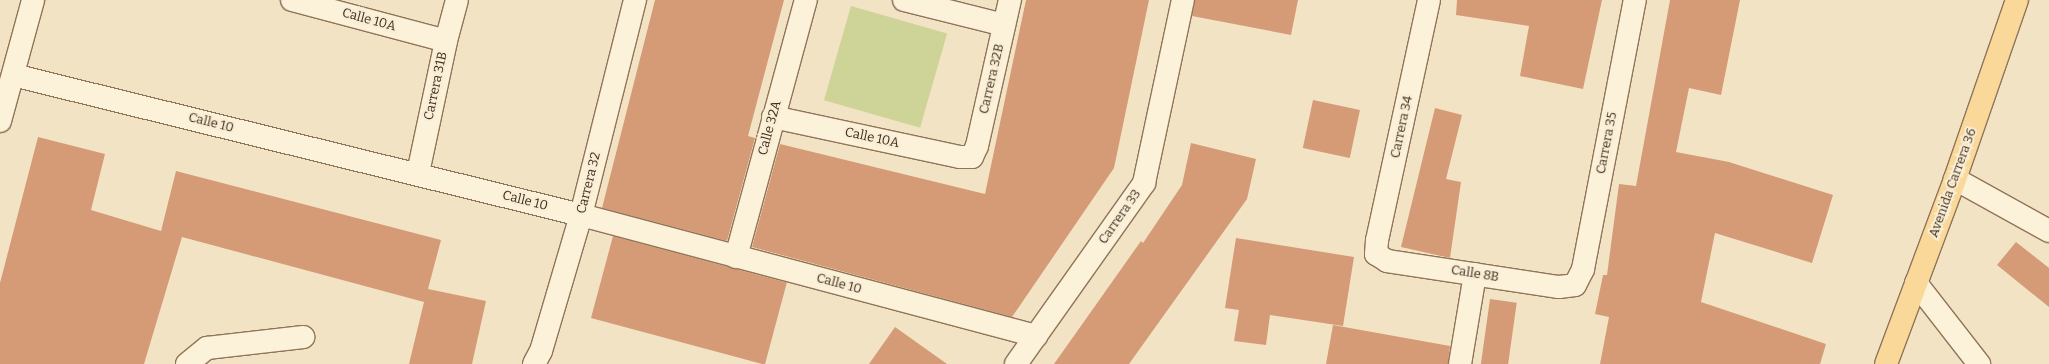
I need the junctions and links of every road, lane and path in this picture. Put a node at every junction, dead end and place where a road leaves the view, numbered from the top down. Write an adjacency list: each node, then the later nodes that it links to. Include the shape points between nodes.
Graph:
1 (33, 0): 14 (street)
2 (292, 0): 13 (street, Calle 10A)
3 (458, 0): 13 (street, Carrera 31B)
4 (635, 0): 20 (street, Carrera 32)
5 (806, 0): 15 (street, Calle 32A)
6 (904, 0): 12 (street)
7 (1010, 0): 12 (street, Carrera 32B)
8 (1183, 0): 27 (street, Carrera 33, via 1144,182)
9 (1429, 0): 22 (street, Carrera 34)
10 (1635, 0): 26 (street, Carrera 35, via 1583,269)
11 (2017, 0): 19 (main road, Avenida Carrera 36)
12 (1004, 25): 17 (street, Carrera 32B, via 977,146)
13 (446, 41): 18 (street, Carrera 31B)
14 (12, 75): 16 (street); 18 (street, Calle 10)
15 (773, 117): 17 (street, Calle 10A, via 960,157); 23 (street, Calle 32A)
16 (0, 122)
17 (972, 157)
18 (418, 174): 20 (street, Calle 10)
19 (1955, 179): 21 (street); 25 (main road, Avenida Carrera 36)
20 (581, 215): 23 (street, Calle 10); 30 (street, Carrera 32, via 541,352)
21 (2049, 231)
22 (1376, 254): 24 (street, Calle 8B, via 1387,261)
23 (736, 257): 27 (street, Calle 10)
24 (1475, 274): 26 (street, Calle 8B, via 1560,287); 32 (street)
25 (1916, 283): 33 (main road, Avenida Carrera 36); 34 (street)
26 (1575, 285)
27 (1036, 336): 31 (street, Carrera 33)
28 (303, 337): 29 (street, via 207,348)
29 (187, 364)
30 (534, 364)
31 (1016, 364)
32 (1460, 364)
33 (1886, 364)
34 (1978, 364)

